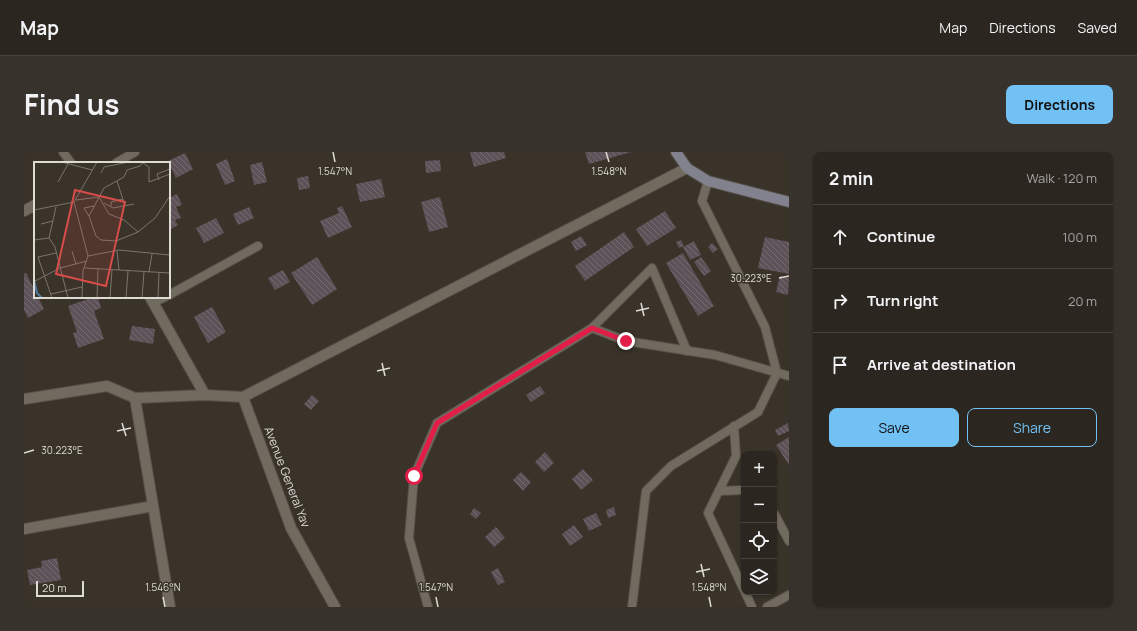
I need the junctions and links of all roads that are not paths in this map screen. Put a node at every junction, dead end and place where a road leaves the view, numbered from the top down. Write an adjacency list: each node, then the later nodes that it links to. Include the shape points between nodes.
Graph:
1 (62, 152): 4 (lane)
2 (135, 152): 5 (lane)
3 (676, 152): 6 (street)
4 (70, 162)
5 (118, 162)
6 (688, 168): 7 (street); 19 (street)
7 (708, 181): 8 (street); 16 (lane, via 702,201 765,327)
8 (789, 202)
9 (34, 206): 10 (street)
10 (24, 211)
11 (258, 246): 12 (lane)
12 (170, 294)
13 (152, 300): 18 (street)
14 (592, 328): 15 (lane, via 626,341); 15 (lane, via 652,268); 34 (lane, via 437,423 414,476 409,538)
15 (687, 350): 16 (lane, via 715,355)
16 (777, 373): 17 (lane); 22 (lane, via 758,412)
17 (789, 376)
18 (205, 395): 19 (street); 20 (street)
19 (243, 397): 33 (street, Avenue General Yav, via 291,528)
20 (135, 398): 21 (street, via 107,386); 25 (street)
21 (24, 399)
22 (734, 426): 24 (lane, via 736,456); 35 (lane, via 671,466 646,491)
23 (741, 490): 24 (lane)
24 (719, 491): 29 (lane, via 708,513)
25 (153, 506): 27 (street); 32 (street)
26 (777, 519): 28 (lane)
27 (24, 530)
28 (789, 541)
29 (741, 584)
30 (746, 595): 36 (lane)
31 (789, 595): 37 (lane)
32 (170, 607)
33 (335, 607)
34 (428, 607)
35 (632, 607)
36 (752, 607)
37 (767, 607)

